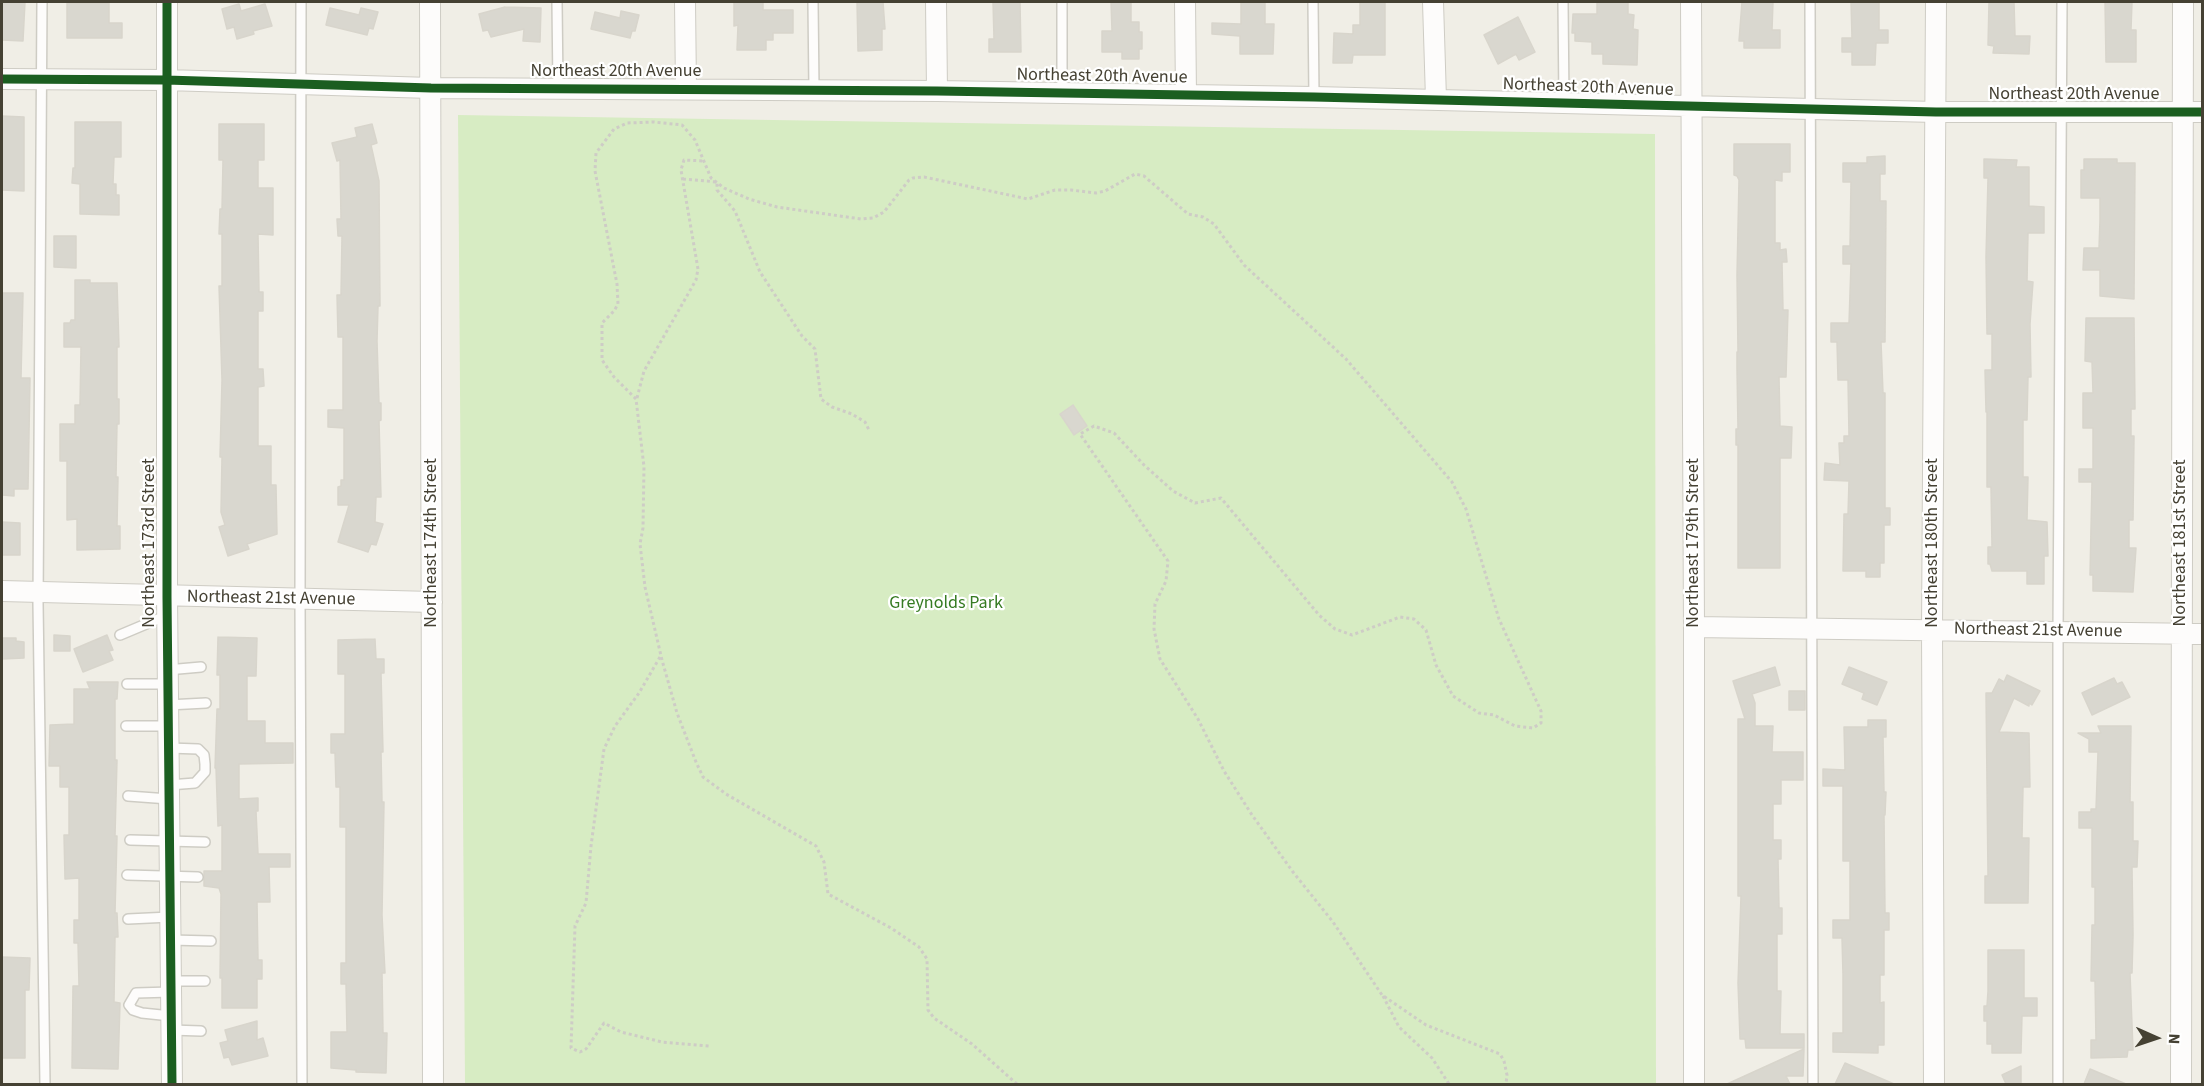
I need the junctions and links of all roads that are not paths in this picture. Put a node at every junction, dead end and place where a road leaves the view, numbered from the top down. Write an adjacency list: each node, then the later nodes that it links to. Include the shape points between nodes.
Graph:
1 (42, 2): 20 (lane)
2 (167, 2): 21 (street, Northeast 173rd Street)
3 (301, 2): 22 (lane)
4 (430, 2): 23 (street, Northeast 174th Street)
5 (557, 2): 24 (lane)
6 (685, 2): 25 (street)
7 (813, 2): 26 (lane)
8 (936, 2): 27 (street)
9 (1062, 2): 28 (lane)
10 (1185, 2): 29 (street)
11 (1313, 2): 30 (lane)
12 (1433, 2): 31 (street)
13 (1563, 2): 32 (lane)
14 (1691, 2): 33 (street, Northeast 179th Street)
15 (1810, 2): 34 (lane)
16 (1936, 2): 35 (street, Northeast 180th Street)
17 (2062, 2): 36 (lane)
18 (2183, 2): 37 (street, Northeast 181st Street)
19 (2, 79): 20 (street, Northeast 20th Avenue)
20 (41, 80): 21 (street, Northeast 20th Avenue); 40 (lane)
21 (166, 80): 22 (street, Northeast 20th Avenue); 41 (street, Northeast 173rd Street)
22 (301, 84): 23 (street, Northeast 20th Avenue); 42 (lane)
23 (431, 88): 24 (street, Northeast 20th Avenue); 43 (street, Northeast 174th Street)
24 (558, 88): 25 (street, Northeast 20th Avenue)
25 (686, 89): 26 (street, Northeast 20th Avenue)
26 (814, 90): 27 (street, Northeast 20th Avenue)
27 (936, 91): 28 (street, Northeast 20th Avenue)
28 (1062, 93): 29 (street, Northeast 20th Avenue)
29 (1186, 95): 30 (street, Northeast 20th Avenue)
30 (1314, 97): 31 (street, Northeast 20th Avenue)
31 (1436, 99): 32 (street, Northeast 20th Avenue)
32 (1564, 104): 33 (street, Northeast 20th Avenue)
33 (1691, 108): 34 (street, Northeast 20th Avenue); 45 (street, Northeast 179th Street)
34 (1810, 110): 35 (street, Northeast 20th Avenue); 46 (lane)
35 (1936, 112): 36 (street, Northeast 20th Avenue); 47 (street, Northeast 180th Street)
36 (2061, 112): 37 (street, Northeast 20th Avenue); 48 (lane)
37 (2181, 112): 38 (street, Northeast 20th Avenue); 49 (street, Northeast 181st Street)
38 (2202, 112)
39 (2, 591): 40 (street, Northeast 21st Avenue)
40 (39, 593): 41 (street, Northeast 21st Avenue); 76 (lane)
41 (166, 597): 42 (street, Northeast 21st Avenue); 44 (street, Northeast 173rd Street)
42 (300, 600): 43 (street, Northeast 21st Avenue); 78 (lane)
43 (432, 602): 79 (street, Northeast 174th Street)
44 (167, 619): 51 (lane); 53 (street, Northeast 173rd Street)
45 (1694, 627): 46 (street, Northeast 21st Avenue); 80 (street, Northeast 179th Street)
46 (1811, 628): 47 (street, Northeast 21st Avenue); 81 (lane)
47 (1932, 630): 48 (street, Northeast 21st Avenue); 82 (street, Northeast 180th Street)
48 (2058, 632): 49 (street, Northeast 21st Avenue); 83 (lane)
49 (2181, 633): 50 (street, Northeast 21st Avenue); 84 (street, Northeast 181st Street)
50 (2202, 634)
51 (120, 635)
52 (201, 667): 53 (lane)
53 (167, 677): 54 (lane); 56 (street, Northeast 173rd Street)
54 (128, 684)
55 (206, 702): 56 (lane)
56 (168, 705): 58 (street, Northeast 173rd Street)
57 (126, 726): 58 (lane)
58 (168, 726): 59 (street, Northeast 173rd Street)
59 (168, 748): 60 (street, Northeast 173rd Street); 60 (lane, via 198,749 205,764 205,772 195,783)
60 (169, 792): 61 (lane); 63 (street, Northeast 173rd Street)
61 (128, 796)
62 (130, 840): 63 (lane)
63 (169, 842): 64 (lane); 66 (street, Northeast 173rd Street)
64 (205, 842)
65 (128, 875): 66 (lane)
66 (170, 877): 67 (lane); 68 (street, Northeast 173rd Street)
67 (198, 877)
68 (170, 917): 69 (lane); 70 (street, Northeast 173rd Street)
69 (128, 919)
70 (170, 940): 71 (lane); 73 (street, Northeast 173rd Street)
71 (211, 941)
72 (205, 981): 73 (lane)
73 (171, 987): 74 (street, Northeast 173rd Street); 74 (lane, via 136,993 129,1005 133,1010)
74 (171, 1023): 75 (lane); 77 (street, Northeast 173rd Street)
75 (201, 1031)
76 (45, 1084)
77 (172, 1084)
78 (302, 1084)
79 (433, 1084)
80 (1694, 1084)
81 (1813, 1084)
82 (1934, 1084)
83 (2058, 1084)
84 (2181, 1084)

